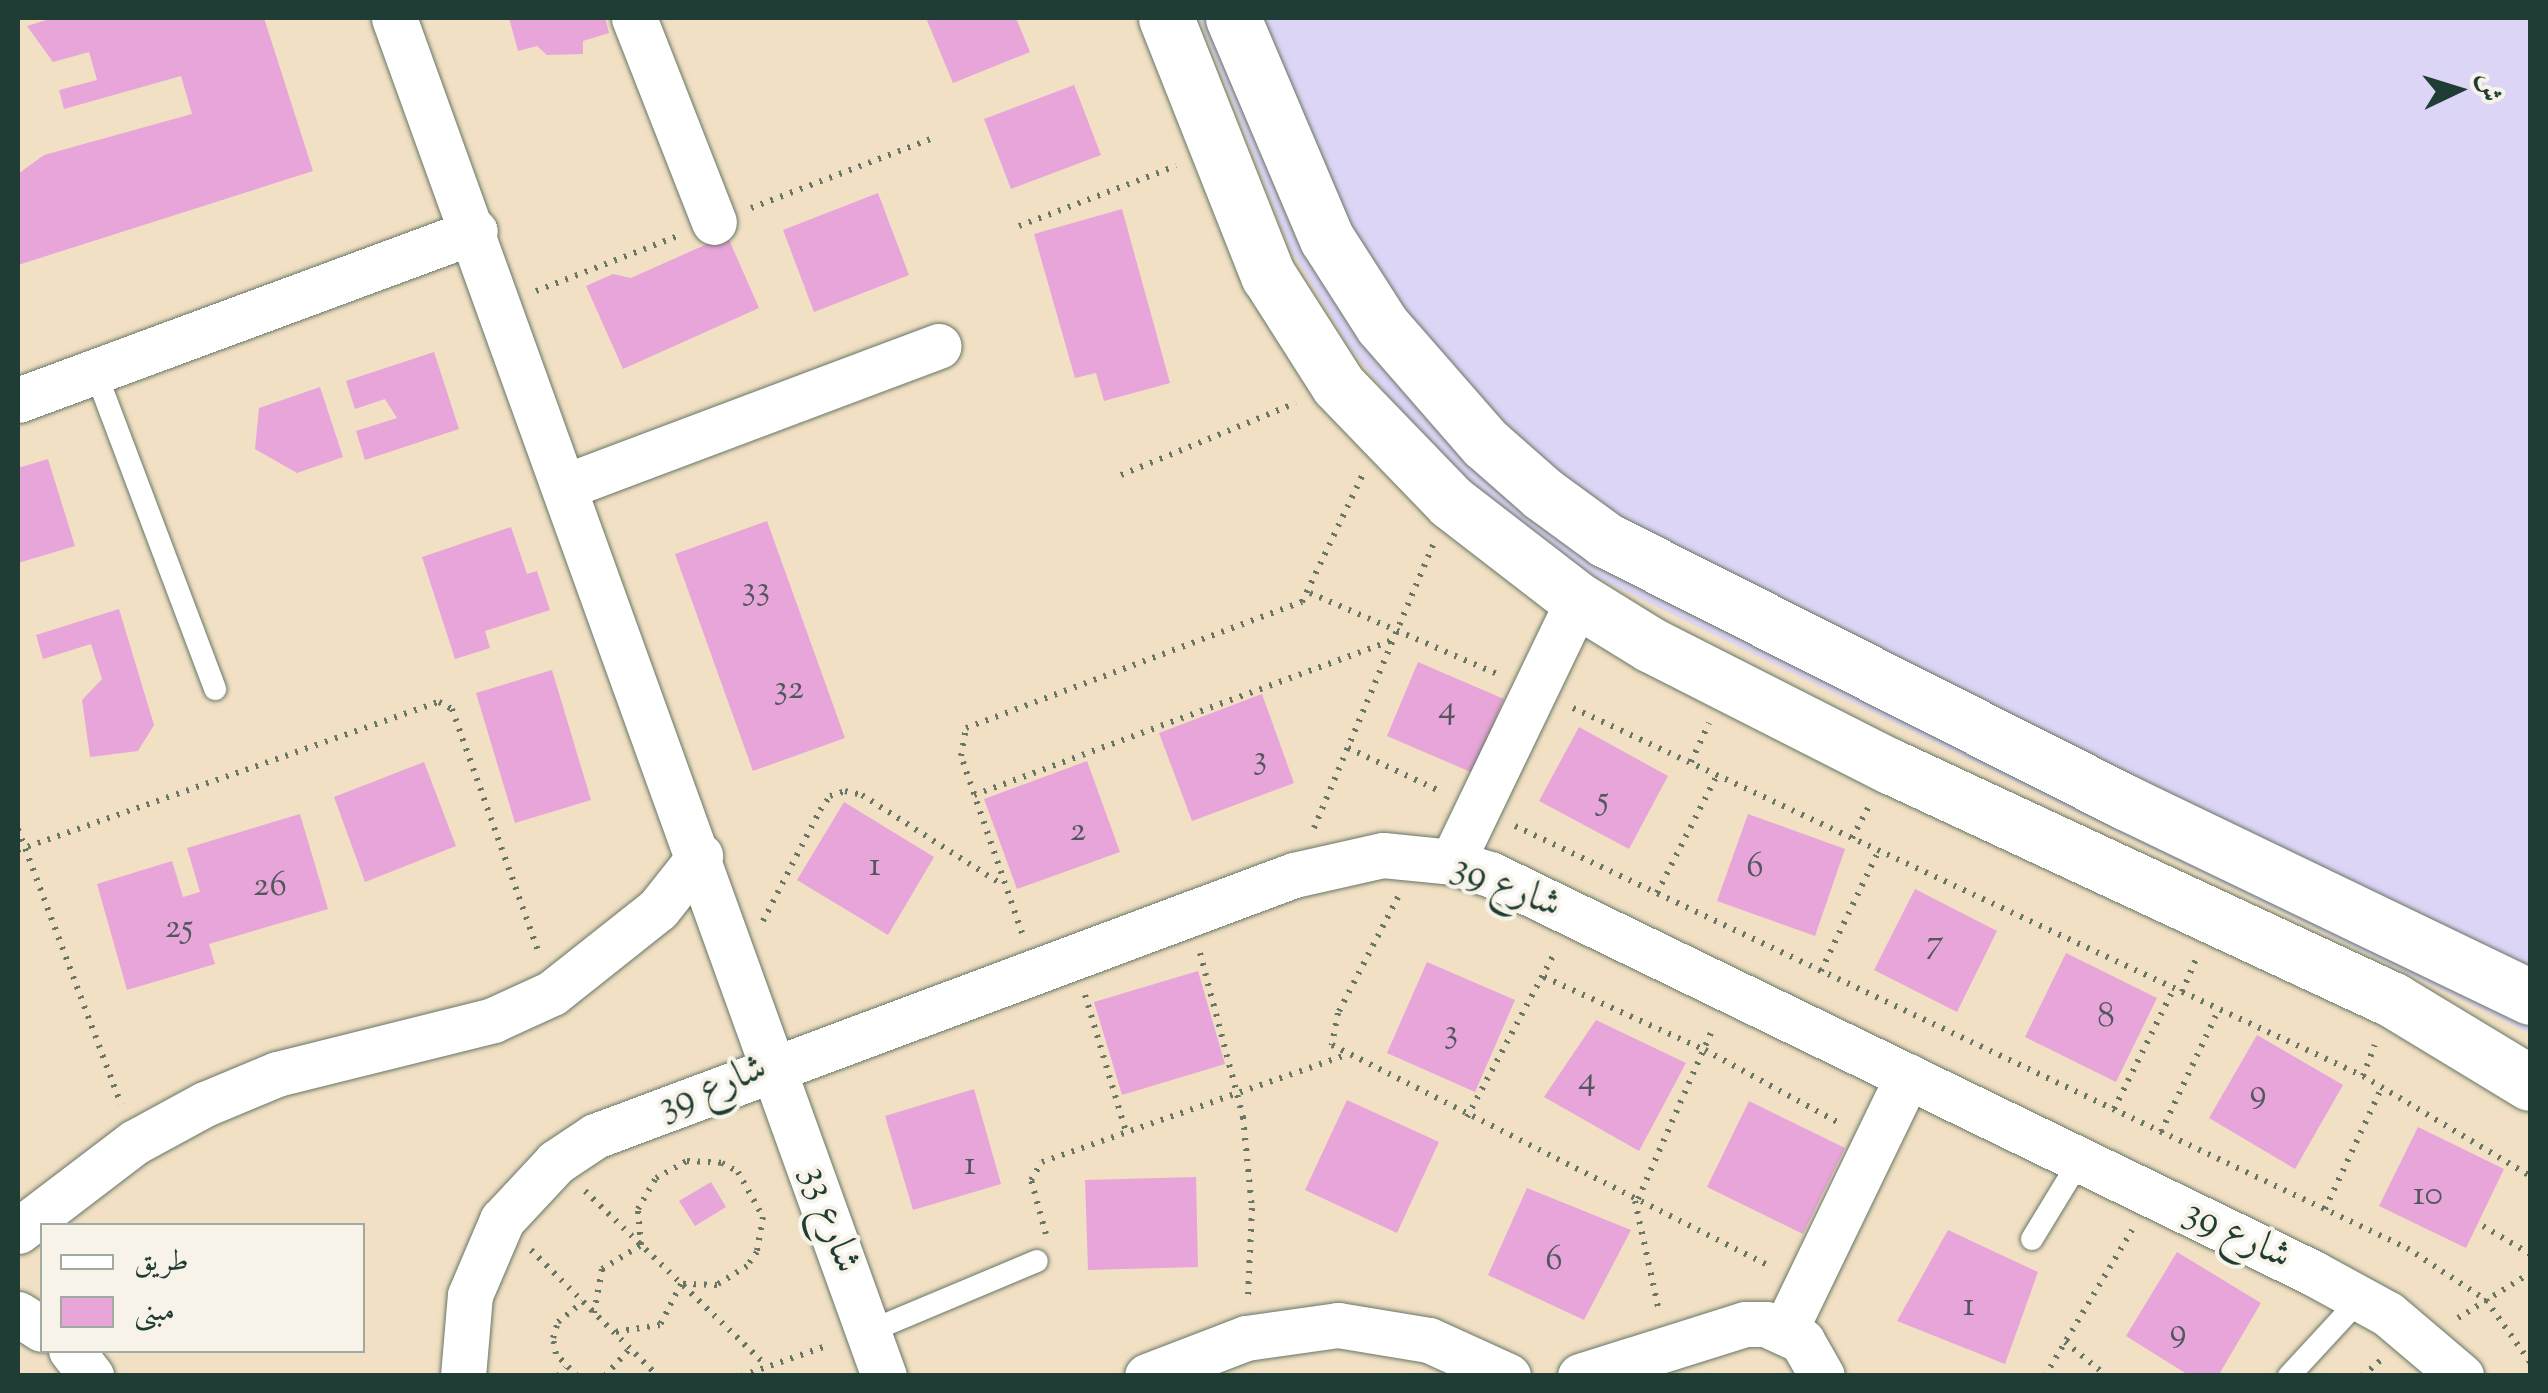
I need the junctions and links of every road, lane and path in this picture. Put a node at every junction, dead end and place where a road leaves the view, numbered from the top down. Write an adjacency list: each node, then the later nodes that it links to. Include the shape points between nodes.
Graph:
1 (394, 18): 8 (street, شارع 33)
2 (634, 18): 6 (street)
3 (1166, 18): 5 (street)
4 (1233, 18): 44 (street, via 1327,239 1382,325 1471,428 1543,494 1606,540)
5 (1214, 151): 7 (path); 11 (street, via 1268,274)
6 (714, 222)
7 (1018, 226)
8 (475, 231): 10 (street); 15 (street, شارع 33)
9 (939, 346): 15 (street)
10 (94, 372): 12 (street); 21 (lane)
11 (1338, 385): 13 (street); 14 (path)
12 (18, 400)
13 (1380, 433): 16 (street); 17 (path)
14 (1121, 475)
15 (566, 486): 30 (street, شارع 33)
16 (1451, 502): 18 (street); 19 (path)
17 (1310, 593): 19 (path); 25 (path, via 1290,608 974,721 959,746)
18 (1578, 600): 22 (street); 50 (street, via 1651,645 1890,766 2394,1000)
19 (1396, 631): 20 (path); 22 (path)
20 (1393, 640): 23 (path); 25 (path)
21 (216, 689)
22 (1535, 690): 24 (path); 26 (street)
23 (1348, 748): 26 (path); 32 (path)
24 (1717, 775): 29 (path); 34 (path)
25 (974, 795): 33 (path)
26 (1478, 809): 31 (street); 34 (path)
27 (18, 829): 28 (path)
28 (21, 849): 43 (path, via 444,703 452,710); 57 (path)
29 (1879, 850): 39 (path); 42 (path)
30 (700, 856): 38 (street, شارع 33); 43 (street, via 646,921)
31 (1436, 859): 32 (street, شارع 39, via 1347,860); 36 (street, شارع 39); 47 (path, via 1332,1026 1332,1045)
32 (1294, 875): 35 (street, شارع 39)
33 (1005, 886): 37 (path); 38 (path, via 862,794 845,791 830,796 820,810)
34 (1657, 894): 39 (path)
35 (1189, 914): 37 (street, شارع 39); 52 (path)
36 (1571, 914): 40 (path); 41 (street, شارع 39)
37 (1054, 963): 48 (street, شارع 39); 55 (path)
38 (740, 966): 48 (street, شارع 33)
39 (1821, 971): 53 (path)
40 (1544, 977): 46 (path); 54 (path)
41 (1726, 988): 46 (path); 49 (street, شارع 39)
42 (2174, 988): 45 (path); 53 (path)
43 (552, 992): 57 (street, via 430,1040 277,1074)
44 (2530, 997)
45 (2218, 1009): 51 (path); 56 (path)
46 (1705, 1050): 58 (path); 63 (path)
47 (1343, 1056): 52 (path); 54 (path)
48 (775, 1064): 60 (street, شارع 39, via 595,1136); 83 (street, شارع 33)
49 (1908, 1076): 58 (street); 59 (street, شارع 39)
50 (2530, 1083)
51 (2382, 1087): 61 (path); 64 (path)
52 (1237, 1094): 55 (path); 84 (path, via 1252,1208)
53 (2114, 1109): 56 (path)
54 (1468, 1117): 63 (path)
55 (1126, 1132): 71 (path, via 1034,1170 1047,1226)
56 (2161, 1132): 64 (path)
57 (135, 1142): 67 (street)
58 (1878, 1145): 74 (street)
59 (2080, 1160): 62 (street, شارع 39); 68 (lane)
60 (556, 1162): 65 (street, شارع 39); 69 (path)
61 (2530, 1176)
62 (2153, 1195): 75 (street, شارع 39); 86 (path)
63 (1635, 1198): 74 (path); 88 (path)
64 (2324, 1209): 76 (path, via 2449,1271)
65 (502, 1220): 77 (path); 94 (street, شارع 39, via 470,1295)
66 (2483, 1226): 70 (path)
67 (18, 1231)
68 (2032, 1240)
69 (641, 1246): 73 (path); 73 (path, via 638,1209 670,1168 704,1160 738,1172 764,1217 757,1252 716,1285); 78 (path, via 602,1269)
70 (2530, 1254)
71 (1037, 1261): 83 (lane)
72 (2530, 1273): 76 (path)
73 (682, 1284): 82 (path, via 660,1325); 91 (path)
74 (1807, 1284): 81 (street)
75 (2361, 1298): 85 (street, شارع 39); 107 (lane)
76 (2486, 1300): 85 (path); 90 (path)
77 (583, 1302): 78 (path); 92 (path, via 558,1322 556,1354)
78 (594, 1313): 82 (path)
79 (18, 1314): 80 (street)
80 (40, 1328)
81 (1785, 1330): 88 (street, via 1746,1324); 104 (street, via 1802,1340)
82 (614, 1332): 87 (path)
83 (868, 1332): 91 (path); 100 (street, شارع 33)
84 (1246, 1338): 101 (street); 102 (street, via 1322,1326 1384,1329 1429,1340)
85 (2422, 1339): 108 (street, شارع 39)
86 (2065, 1342): 105 (path); 106 (path)
87 (630, 1348): 97 (path); 98 (path)
88 (1668, 1348): 103 (street)
89 (73, 1353): 93 (street)
90 (2530, 1362)
91 (766, 1366): 99 (path)
92 (565, 1368): 95 (path); 96 (path)
93 (90, 1376)
94 (463, 1376)
95 (558, 1376)
96 (577, 1376)
97 (605, 1376)
98 (658, 1376)
99 (741, 1376)
100 (884, 1376)
101 (1147, 1376)
102 (1508, 1376)
103 (1580, 1376)
104 (1822, 1376)
105 (2045, 1376)
106 (2107, 1376)
107 (2289, 1376)
108 (2461, 1376)

